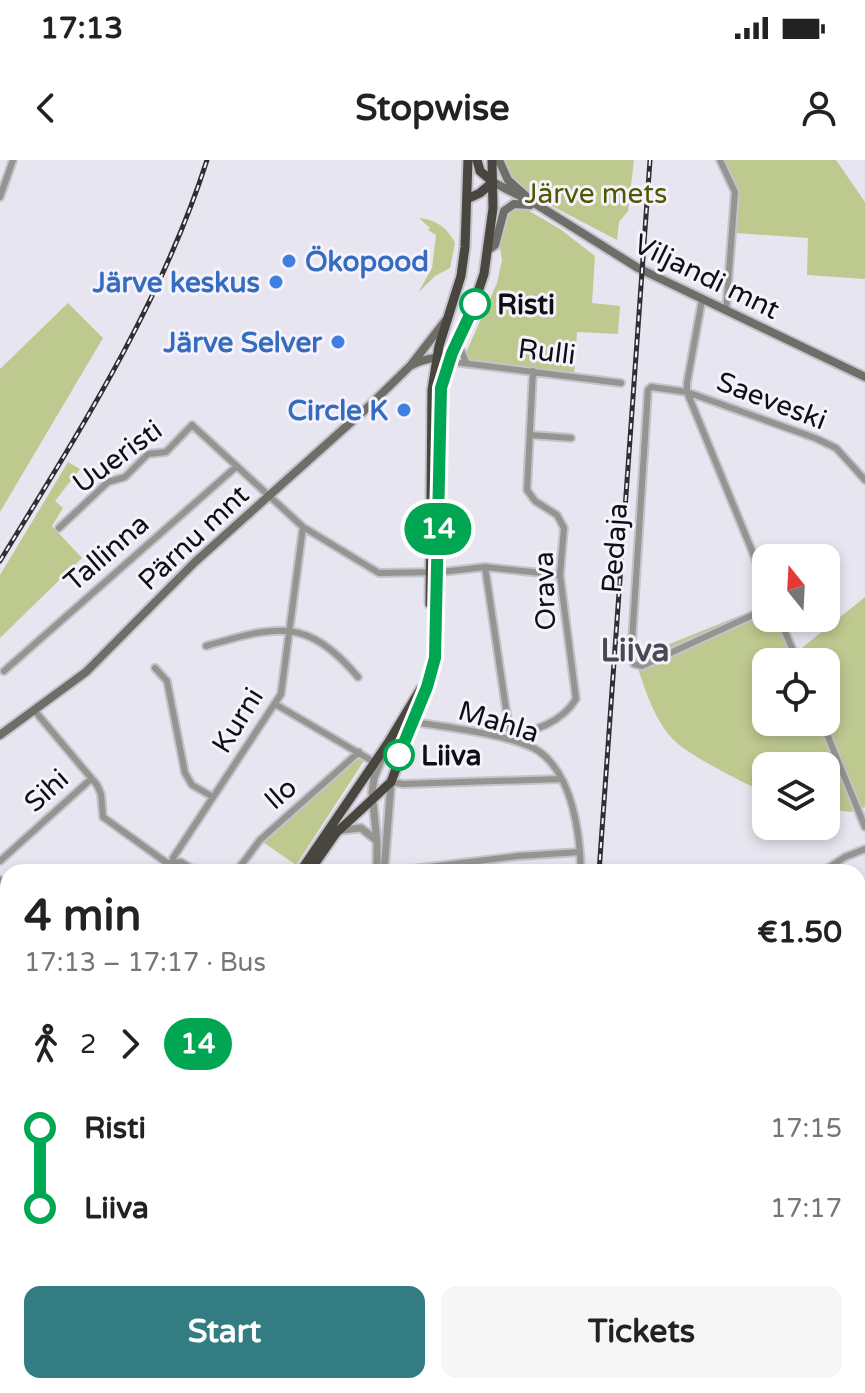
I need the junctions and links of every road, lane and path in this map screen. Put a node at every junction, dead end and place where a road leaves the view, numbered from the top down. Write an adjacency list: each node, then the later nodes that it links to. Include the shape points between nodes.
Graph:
1 (13, 160): 9 (street)
2 (468, 160): 11 (highway, Pärnu mnt)
3 (477, 160): 7 (highway, via 480,171)
4 (492, 160): 7 (highway)
5 (499, 160): 12 (main road, via 508,180)
6 (720, 160): 17 (street, via 735,192)
7 (493, 182): 8 (highway); 10 (main road, Viljandi mnt); 11 (highway)
8 (493, 196): 10 (main road); 11 (highway); 13 (highway)
9 (0, 197)
10 (521, 198): 12 (main road, Viljandi mnt)
11 (467, 199): 14 (highway, Pärnu mnt)
12 (539, 206): 13 (main road, via 509,206 501,216 495,245); 15 (main road, Viljandi mnt)
13 (488, 250): 16 (highway)
14 (457, 291): 16 (highway, via 460,307); 18 (highway, Pärnu mnt)
15 (702, 300): 17 (main road, Viljandi mnt); 27 (street)
16 (474, 307): 19 (highway)
17 (726, 311): 24 (main road, Viljandi mnt)
18 (447, 318): 20 (highway, Pärnu mnt); 22 (main road, Pärnu mnt)
19 (458, 343): 20 (highway); 21 (street)
20 (444, 358): 21 (street, Rulli); 22 (main road, Pärnu mnt); 37 (highway, via 432,390)
21 (467, 364): 23 (street, Rulli)
22 (411, 365): 32 (main road, Pärnu mnt)
23 (533, 371): 25 (street, Rulli); 28 (street, Orava)
24 (865, 377)
25 (621, 383)
26 (651, 387): 27 (street, Saeveski); 39 (street, Pedaja, via 633,595 634,664 642,666)
27 (687, 392): 31 (street, Saeveski, via 836,448); 35 (street)
28 (531, 435): 29 (street); 38 (street, Orava, via 527,490 561,519)
29 (571, 438)
30 (237, 466): 32 (street, Uueristi); 34 (street, Uueristi, via 192,425 166,452 148,454 125,477 108,482); 43 (street, Tallinna)
31 (865, 480)
32 (270, 497): 33 (street); 46 (main road, Pärnu mnt, via 195,562 86,672)
33 (303, 527): 37 (street, via 379,573); 40 (street, Kurni)
34 (59, 528)
35 (752, 551)
36 (485, 567): 37 (street); 38 (street); 38 (street, Orava, via 509,729 520,732 538,728 576,699)
37 (434, 572): 47 (highway, via 435,658); 50 (highway, via 427,668 416,699)
38 (560, 575)
39 (752, 615)
40 (290, 630): 41 (street, via 263,631); 44 (street, via 323,643); 45 (street, Kurni)
41 (206, 646)
42 (155, 668): 57 (street, via 167,681 185,773 192,785)
43 (4, 671)
44 (358, 677)
45 (275, 704): 51 (street); 57 (street, Kurni)
46 (34, 710): 48 (main road, Pärnu mnt); 54 (street, Sihi)
47 (413, 722): 52 (highway); 55 (street, Mahla, via 530,747 551,763)
48 (0, 735)
49 (828, 736): 59 (street)
50 (388, 743): 52 (street, via 395,747); 53 (highway); 58 (street)
51 (359, 752): 53 (street); 67 (street, Ilo, via 260,840)
52 (397, 760): 56 (highway)
53 (374, 762): 68 (highway)
54 (91, 779): 64 (street, Sihi); 65 (street, via 101,794 103,817)
55 (560, 779): 56 (street); 63 (street, Mahla, via 575,813)
56 (391, 782): 58 (highway); 71 (street)
57 (213, 797): 65 (street, Kurni)
58 (372, 800): 60 (highway); 61 (street)
59 (865, 827)
60 (336, 833): 61 (street, via 361,828); 69 (highway)
61 (377, 842): 70 (street)
62 (865, 849): 74 (street)
63 (580, 852): 72 (street); 73 (street, Mahla)
64 (0, 861)
65 (174, 863): 66 (street)
66 (184, 864)
67 (242, 864)
68 (305, 864)
69 (315, 864)
70 (381, 864)
71 (383, 864)
72 (445, 864)
73 (581, 864)
74 (834, 864)

